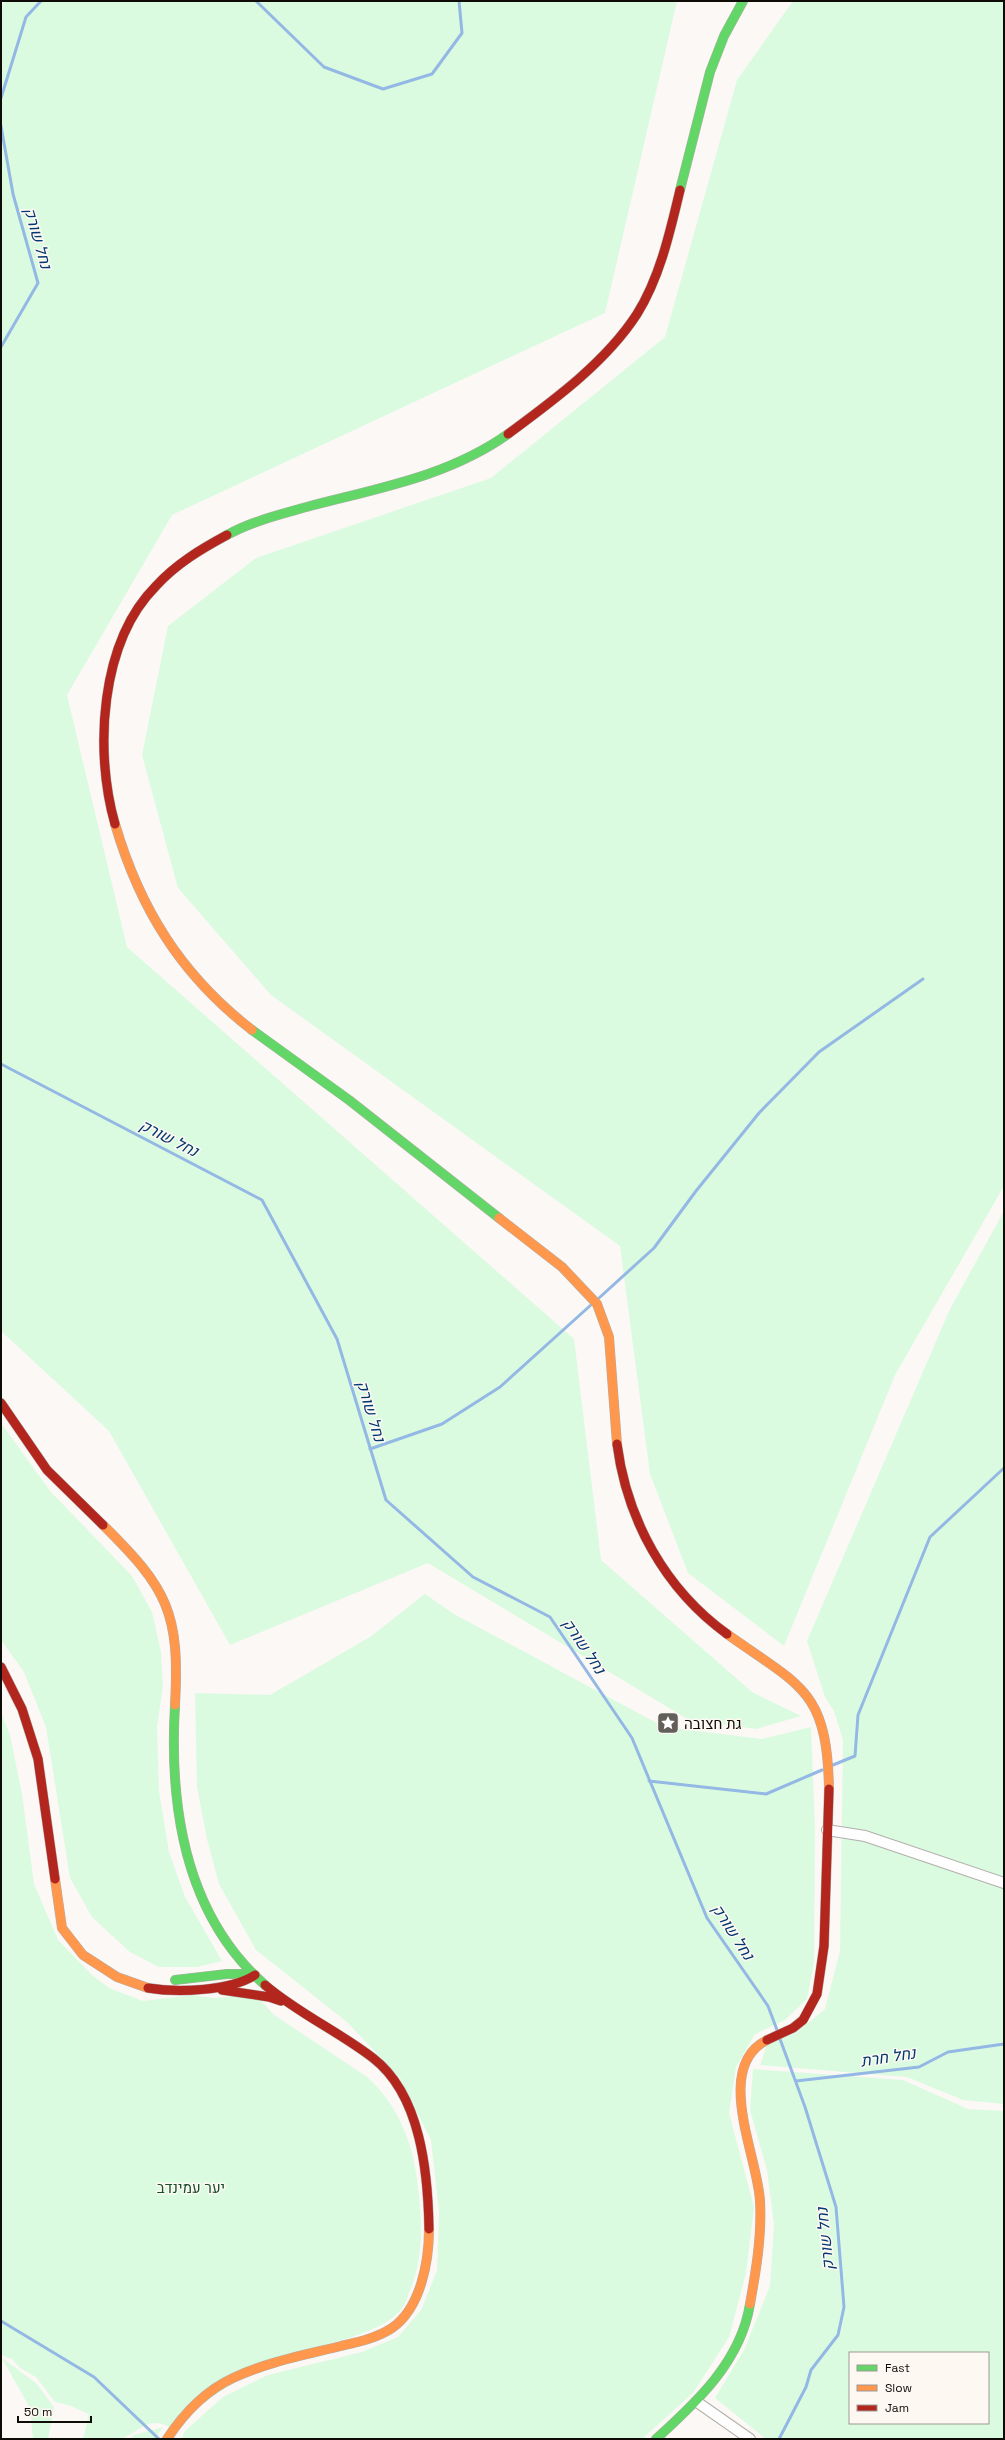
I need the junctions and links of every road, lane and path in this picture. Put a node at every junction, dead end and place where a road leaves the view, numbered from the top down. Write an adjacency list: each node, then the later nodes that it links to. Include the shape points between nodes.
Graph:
1 (743, 1): 4 (main road, via 729,22 703,94 657,270 644,302 613,346 524,423 470,460 401,483 239,526 207,543 172,568 141,602 122,632 111,674 105,716 106,770 117,834 128,868 146,909 182,962 226,1008 533,1244 592,1296 604,1317 608,1335 618,1452 624,1486 635,1517 678,1589 710,1622 791,1677 810,1698 823,1728 828,1760)
2 (1, 1403): 7 (main road, via 46,1469 106,1528 152,1579 169,1610 176,1645 173,1784 183,1846 204,1904 236,1955)
3 (1, 1667): 6 (main road, via 22,1709 38,1759)
4 (827, 1830): 5 (street, via 866,1836); 10 (main road, via 822,1964 815,2002 804,2019 790,2031 762,2040 750,2053 743,2068 740,2089 742,2116 756,2169 761,2212 747,2319 739,2343)
5 (1004, 1883)
6 (62, 1928): 7 (main road, via 119,1970 141,1978 160,1981 227,1974); 8 (main road, via 83,1955 117,1977 149,1988)
7 (255, 1975): 8 (main road, via 244,1982); 9 (main road)
8 (212, 1989): 9 (main road, via 269,1997)
9 (288, 2004): 11 (main road, via 387,2070 402,2093 419,2140 424,2167 429,2212 427,2269 412,2305 392,2328 359,2342 264,2366 229,2380 205,2396)
10 (697, 2402): 12 (main road); 13 (street)
11 (166, 2439)
12 (656, 2439)
13 (750, 2439)

